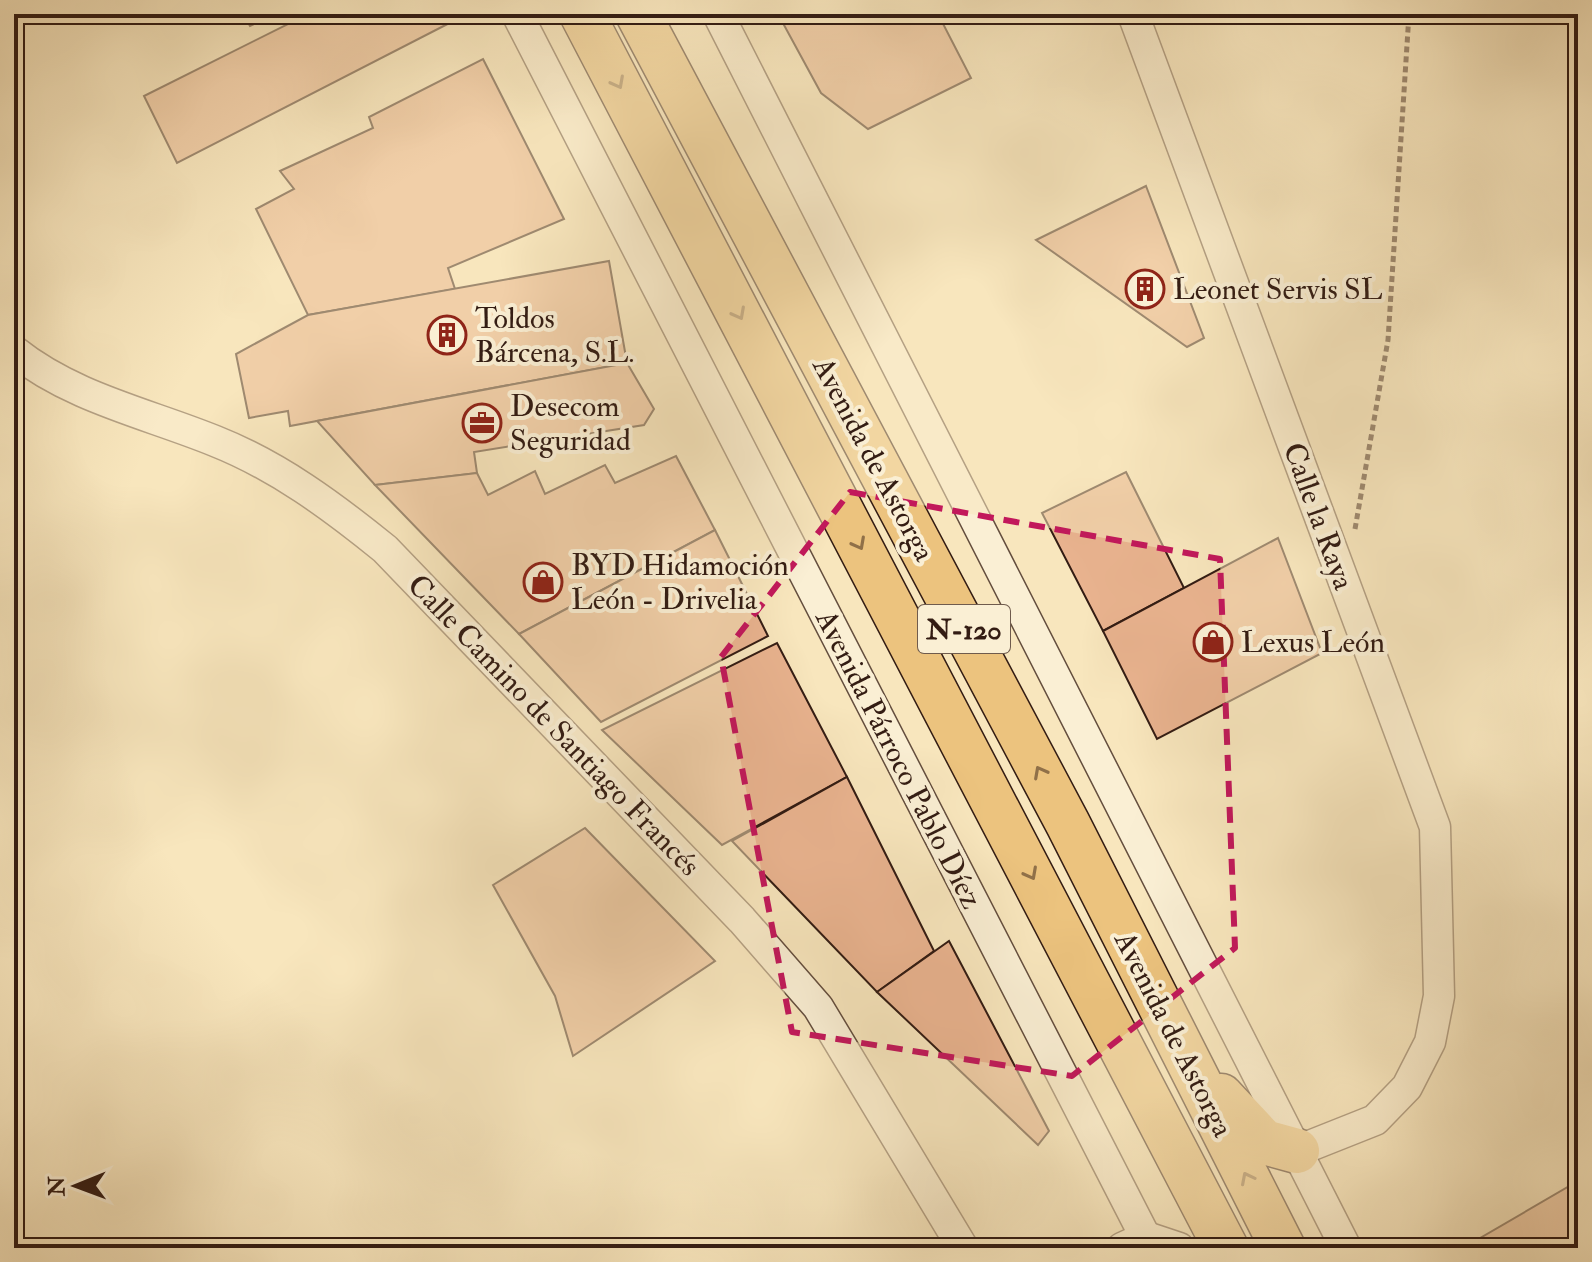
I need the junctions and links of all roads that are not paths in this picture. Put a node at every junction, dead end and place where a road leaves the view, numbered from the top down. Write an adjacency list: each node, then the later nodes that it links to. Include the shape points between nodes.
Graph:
1 (517, 14): 11 (street, Avenida Párroco Pablo Díez)
2 (582, 14): 14 (highway, N-120, one-way to 14)
3 (638, 14): 7 (highway, Avenida de Astorga / N-120)
4 (666, 14): 7 (highway)
5 (718, 14): 10 (street)
6 (1133, 14): 10 (street, Calle la Raya, via 1435,827 1439,996 1430,1042 1407,1087 1375,1120)
7 (801, 320): 9 (highway, Avenida de Astorga / N-120, one-way to 7)
8 (14, 351): 12 (street, Calle Camino de Santiago Francés, via 98,399 215,441 286,475 385,549 742,920 818,1007)
9 (1068, 824): 10 (highway, via 1221,1097 1264,1142); 15 (highway, Avenida de Astorga / N-120, one-way to 9)
10 (1297, 1151): 16 (street)
11 (1140, 1244): 13 (street)
12 (963, 1248)
13 (1179, 1248)
14 (1226, 1248)
15 (1283, 1248)
16 (1346, 1248)

